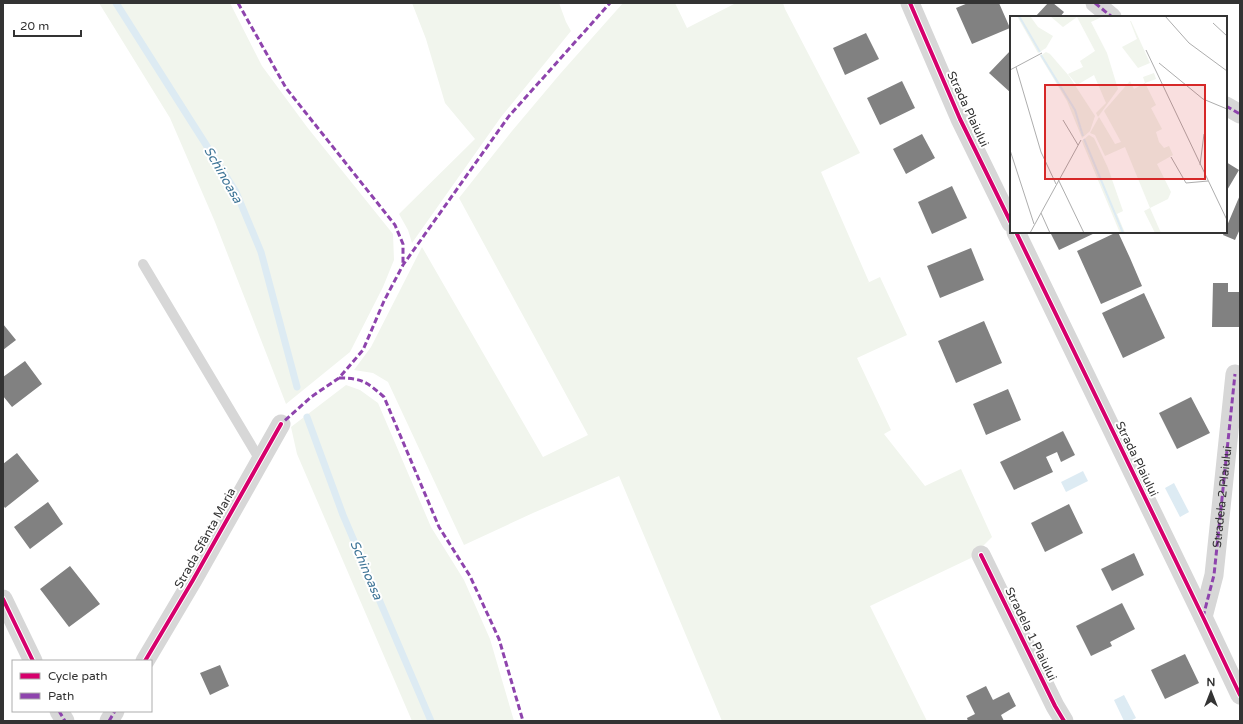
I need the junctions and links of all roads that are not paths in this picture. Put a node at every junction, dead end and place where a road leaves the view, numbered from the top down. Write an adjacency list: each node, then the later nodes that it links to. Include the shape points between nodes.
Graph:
1 (910, 3): 6 (street, Strada Plaiului, via 960,119)
2 (1095, 3): 3 (street)
3 (1111, 16)
4 (1227, 107): 5 (street)
5 (1240, 114)
6 (1010, 221)
7 (1016, 233): 14 (street, Strada Plaiului)
8 (143, 264): 11 (lane)
9 (1235, 374): 14 (street, Stradela 2 Plaiului, via 1214,575)
10 (281, 424): 11 (street, Strada Sfânta Maria)
11 (260, 460): 16 (street, Strada Sfânta Maria, via 194,580)
12 (981, 555): 22 (street, Stradela 1 Plaiului)
13 (3, 599): 15 (street)
14 (1204, 617): 17 (street, Strada Plaiului)
15 (33, 660)
16 (146, 660)
17 (1240, 695)
18 (60, 712): 20 (street)
19 (114, 712): 21 (street)
20 (65, 721)
21 (109, 721)
22 (1064, 721)

